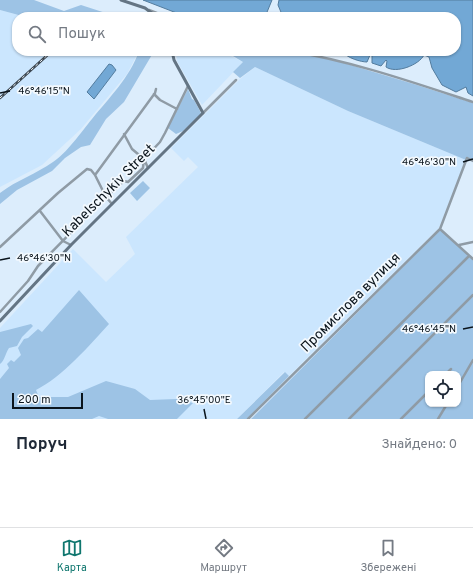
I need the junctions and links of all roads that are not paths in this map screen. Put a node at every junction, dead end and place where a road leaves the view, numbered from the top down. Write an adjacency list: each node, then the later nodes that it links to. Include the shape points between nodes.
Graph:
1 (121, 0): 2 (street)
2 (145, 8): 3 (street); 4 (street)
3 (150, 12)
4 (155, 12)
5 (173, 56): 8 (street)
6 (318, 56): 11 (street)
7 (236, 80): 13 (street, Kabelschykiv Street)
8 (188, 86): 12 (street, Kabelschykiv Street); 13 (street)
9 (156, 89): 10 (street)
10 (154, 94): 12 (street); 14 (street)
11 (473, 102)
12 (177, 109): 15 (street, Kabelschykiv Street, via 160,142)
13 (203, 113): 17 (street, Kabelschykiv Street)
14 (124, 134): 15 (street, via 132,149); 18 (street)
15 (144, 159): 17 (street); 19 (street, Kabelschykiv Street, via 143,168)
16 (473, 161): 22 (street, via 467,158)
17 (148, 168): 20 (street, Kabelschykiv Street)
18 (95, 174): 19 (street); 21 (street, via 87,169)
19 (106, 197): 20 (street); 23 (street, Kabelschykiv Street)
20 (112, 204): 25 (street, Kabelschykiv Street)
21 (40, 211): 23 (street); 27 (street)
22 (440, 228): 26 (street); 37 (street, Промислова вулиця)
23 (63, 241): 25 (street); 31 (street, Kabelschykiv Street, via 38,266)
24 (473, 242): 26 (street)
25 (71, 245): 32 (street, Kabelschykiv Street)
26 (459, 245): 28 (street)
27 (0, 247)
28 (469, 256): 29 (street); 38 (street)
29 (473, 259)
30 (473, 295): 39 (street)
31 (0, 312)
32 (0, 321)
33 (473, 360): 34 (street)
34 (461, 381)
35 (425, 395): 40 (street)
36 (445, 407): 41 (street)
37 (248, 419)
38 (305, 419)
39 (349, 419)
40 (401, 419)
41 (438, 419)

